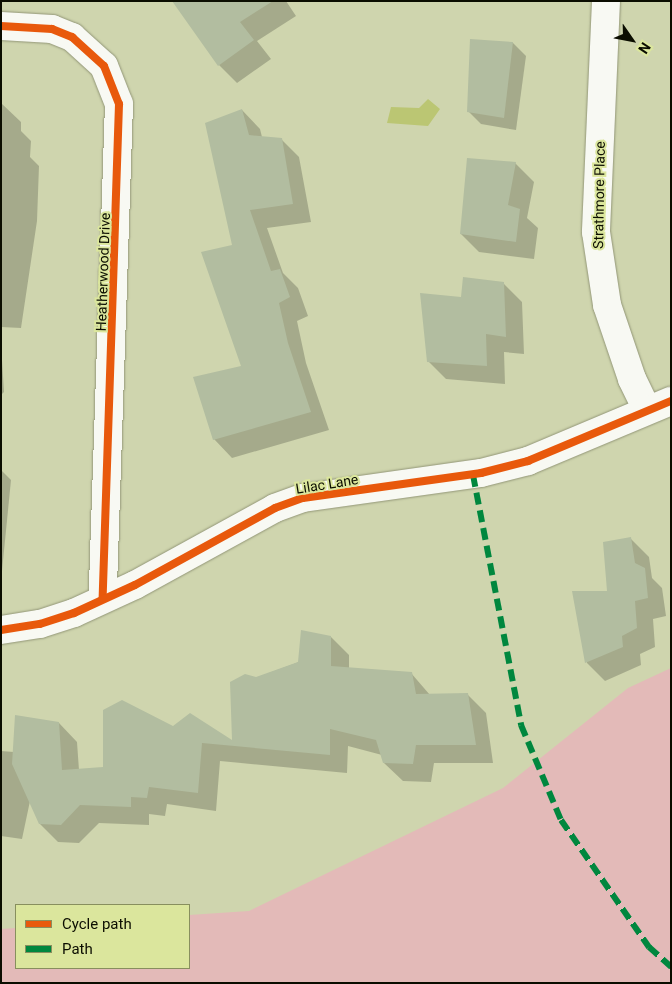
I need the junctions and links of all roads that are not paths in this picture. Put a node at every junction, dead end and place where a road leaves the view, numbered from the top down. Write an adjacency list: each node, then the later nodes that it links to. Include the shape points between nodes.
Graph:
1 (606, 1): 3 (street, Strathmore Place, via 596,232 598,257 617,336)
2 (1, 26): 4 (street, Heatherwood Drive, via 52,29 72,38 104,66 119,104)
3 (659, 406): 4 (street, Lilac Lane, via 528,461 481,473 294,502 275,508)
4 (103, 599): 5 (street, Lilac Lane, via 40,624)
5 (1, 630)

